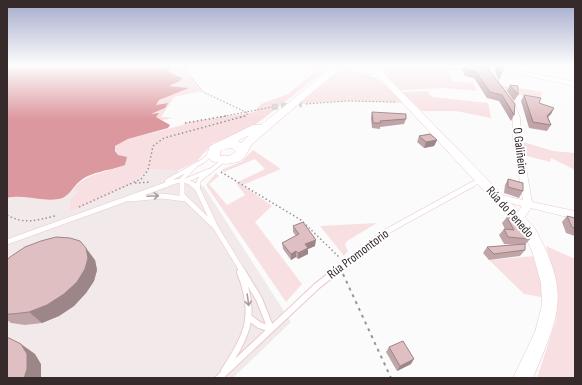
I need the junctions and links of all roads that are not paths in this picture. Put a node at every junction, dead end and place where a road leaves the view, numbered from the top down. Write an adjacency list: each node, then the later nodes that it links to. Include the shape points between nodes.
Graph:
1 (320, 83): 4 (main road)
2 (390, 83): 12 (street, Rúa do Penedo)
3 (498, 83): 18 (street, O Galiñeiro, via 517,113 516,139)
4 (302, 100): 5 (main road, via 249,132); 6 (main road, via 248,142)
5 (223, 144): 6 (main road, via 236,144); 7 (main road)
6 (242, 150): 8 (main road, via 236,158)
7 (213, 152): 8 (main road, via 215,158); 9 (lane)
8 (224, 160): 10 (lane)
9 (197, 164): 11 (lane); 13 (lane)
10 (213, 168): 11 (lane); 14 (lane, via 199,180)
11 (185, 180): 13 (lane); 14 (lane); 16 (lane, via 182,195)
12 (480, 180): 15 (street, Rúa do Penedo); 25 (lane, Rúa Promontorio, via 382,234 317,286)
13 (158, 186): 17 (lane)
14 (197, 188): 21 (lane)
15 (496, 197): 18 (street); 20 (street, Rúa do Penedo)
16 (186, 199): 17 (lane, one-way to 16, via 162,196); 21 (lane)
17 (121, 200): 22 (lane)
18 (528, 205): 19 (street); 20 (street)
19 (575, 215)
20 (518, 219): 27 (street, Rúa do Penedo, via 540,249 549,295 548,315)
21 (216, 228): 23 (lane)
22 (7, 242)
23 (237, 262): 24 (lane, one-way to 24, via 249,297); 25 (lane, via 259,299)
24 (250, 318): 25 (lane, via 259,325); 26 (lane, via 239,348)
25 (271, 329): 26 (lane, Rúa Promontorio)
26 (219, 378)
27 (523, 378)

